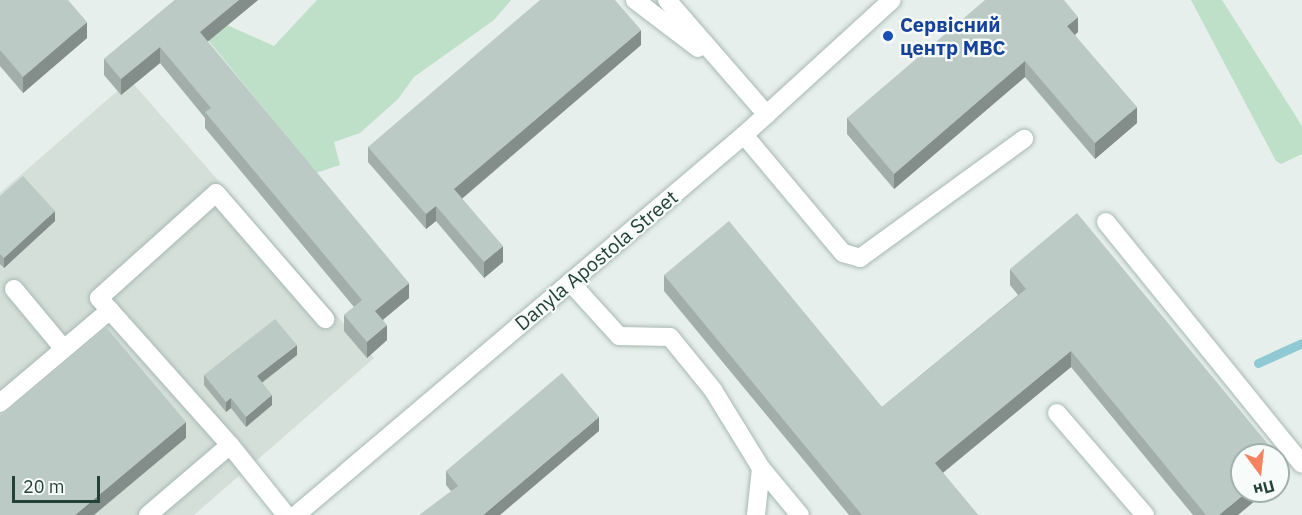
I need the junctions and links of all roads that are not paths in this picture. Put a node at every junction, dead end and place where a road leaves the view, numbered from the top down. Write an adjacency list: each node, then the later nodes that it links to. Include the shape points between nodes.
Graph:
1 (635, 0): 4 (street)
2 (667, 0): 4 (street)
3 (892, 0): 5 (street, Danyla Apostola Street)
4 (730, 72): 5 (street)
5 (767, 115): 6 (street, Danyla Apostola Street)
6 (744, 135): 7 (street, via 843,253 860,258); 9 (street, Danyla Apostola Street)
7 (1024, 139)
8 (1106, 222): 17 (street)
9 (570, 282): 18 (street, via 619,336 670,337 713,390); 19 (street, Danyla Apostola Street)
10 (14, 289): 13 (street)
11 (110, 310): 12 (street, via 99,298 216,193); 13 (street); 16 (street)
12 (324, 319)
13 (64, 349): 14 (street)
14 (0, 403)
15 (1057, 413): 23 (street)
16 (230, 445): 19 (street); 20 (street)
17 (1302, 464)
18 (760, 468): 21 (street); 22 (street)
19 (299, 513)
20 (148, 515)
21 (756, 515)
22 (800, 515)
23 (1145, 515)

